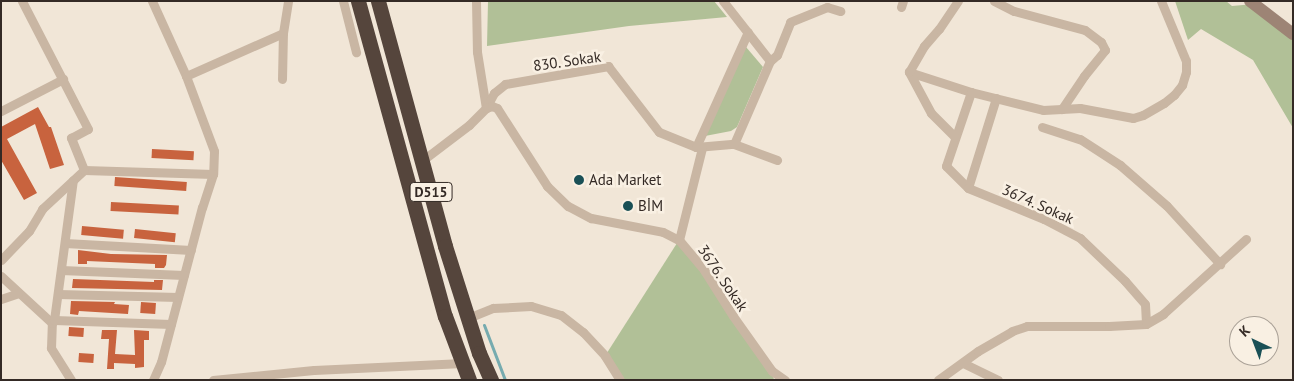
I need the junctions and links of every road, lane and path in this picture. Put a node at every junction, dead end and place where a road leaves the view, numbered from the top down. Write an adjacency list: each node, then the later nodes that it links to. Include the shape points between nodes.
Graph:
1 (22, 1): 21 (street)
2 (152, 1): 20 (street)
3 (288, 1): 15 (street)
4 (343, 1): 17 (street)
5 (358, 1): 55 (highway, D515, via 445,316)
6 (378, 1): 32 (highway, D515)
7 (476, 1): 25 (street, via 477,52)
8 (723, 1): 14 (street)
9 (958, 1): 19 (street)
10 (994, 1): 26 (street, via 1014,11 1085,30 1101,42 1105,50)
11 (1161, 1): 26 (street, via 1186,60 1182,85 1174,95 1154,110 1133,118 1080,108)
12 (1253, 2): 16 (street)
13 (840, 11): 18 (street, via 828,7 790,22 777,55)
14 (748, 32): 18 (street); 31 (street)
15 (283, 33): 20 (street); 22 (street)
16 (1293, 34)
17 (356, 52)
18 (770, 61): 30 (street)
19 (909, 72): 23 (street); 29 (street, via 930,113)
20 (186, 76): 35 (street, via 214,152)
21 (63, 78): 27 (street); 34 (street, via 88,129 71,138)
22 (282, 79)
23 (971, 92): 24 (street); 29 (street)
24 (996, 98): 26 (street, via 1043,110); 37 (street)
25 (486, 108): 31 (street, 830. Sokak, via 494,93 504,84 608,66 659,132); 32 (street); 39 (street, 3676. Sokak, via 492,106 502,113 547,186 568,206 591,218 663,232)
26 (1062, 109)
27 (1, 111)
28 (1042, 127): 43 (street, via 1080,139 1120,165 1167,206)
29 (955, 137): 37 (street, via 946,166)
30 (734, 144): 31 (street, 830. Sokak); 33 (street, 830. Sokak)
31 (699, 147): 39 (street)
32 (423, 160): 51 (highway, D515)
33 (777, 160)
34 (84, 170): 35 (street); 36 (street)
35 (214, 174): 41 (street)
36 (73, 180): 40 (street); 42 (street, via 42,209 29,231)
37 (968, 188): 54 (street, 3674. Sokak, via 1044,219 1080,238 1145,304)
38 (1246, 239): 43 (street)
39 (680, 240): 57 (street, 3676. Sokak, via 704,270)
40 (65, 243): 41 (street); 44 (street)
41 (191, 250): 45 (street)
42 (1, 260)
43 (1220, 264): 54 (street, via 1163,314)
44 (61, 270): 45 (street); 48 (street)
45 (184, 275): 49 (street)
46 (1, 276): 47 (street)
47 (18, 293): 50 (street); 52 (street)
48 (58, 294): 49 (street); 52 (street)
49 (178, 298): 53 (street)
50 (1, 299)
51 (468, 318): 63 (highway, D515); 64 (street, via 493,308 531,306 561,315 583,332 605,356)
52 (53, 321): 53 (street); 59 (street, via 51,348)
53 (171, 324): 60 (street, via 162,362)
54 (1146, 324): 56 (street, via 1027,326 1012,331)
55 (463, 363): 58 (street); 62 (highway, D515)
56 (963, 363): 66 (street); 67 (street)
57 (773, 375): 65 (street, 3676. Sokak)
58 (270, 377): 61 (street)
59 (71, 380)
60 (153, 380)
61 (213, 380)
62 (469, 380)
63 (491, 380)
64 (620, 380)
65 (785, 380)
66 (938, 380)
67 (998, 380)

